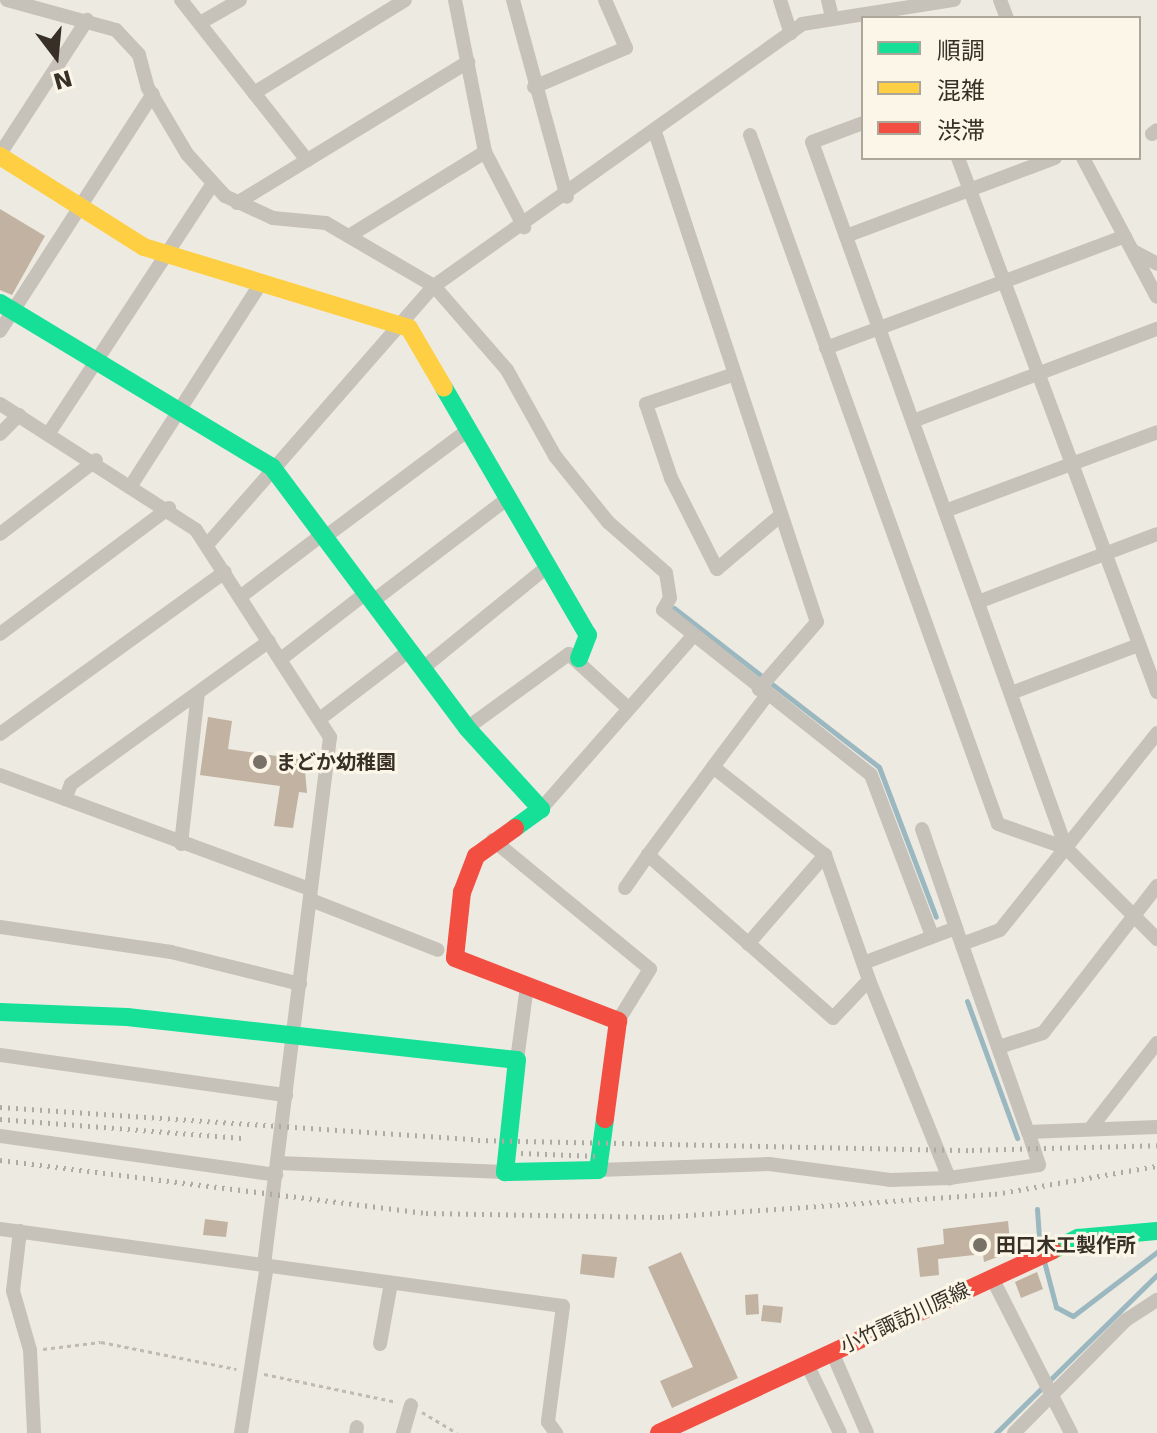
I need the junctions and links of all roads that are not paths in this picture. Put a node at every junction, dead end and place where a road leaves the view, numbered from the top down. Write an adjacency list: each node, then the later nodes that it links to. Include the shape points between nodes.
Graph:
1 (7, 0): 13 (street)
2 (181, 0): 14 (street)
3 (240, 0): 14 (street)
4 (405, 0): 18 (street)
5 (455, 0): 16 (street)
6 (513, 0): 17 (street)
7 (605, 0): 17 (street, via 626,48)
8 (780, 0): 15 (street)
9 (828, 0): 12 (street)
10 (954, 0): 11 (street)
11 (909, 8): 12 (street)
12 (832, 18): 15 (street)
13 (87, 20): 19 (street, via 129,41); 24 (street)
14 (200, 23): 18 (street)
15 (791, 33): 21 (street)
16 (468, 62): 23 (street); 25 (street)
17 (534, 87): 31 (street)
18 (254, 93): 25 (street)
19 (153, 94): 29 (street); 33 (street)
20 (861, 124): 36 (street, via 812,142)
21 (655, 132): 31 (street); 53 (street)
22 (750, 135): 50 (street)
23 (485, 152): 34 (street); 35 (street)
24 (0, 155): 33 (street)
25 (307, 160): 32 (street)
26 (959, 160): 30 (street)
27 (1050, 160): 30 (street)
28 (1084, 160): 37 (street)
29 (211, 186): 32 (street); 39 (street)
30 (970, 189): 36 (street); 41 (street)
31 (567, 197): 34 (street)
32 (237, 203): 35 (street, via 273,218 313,219)
33 (78, 207): 39 (street); 45 (street)
34 (524, 227): 43 (street)
35 (349, 236): 43 (street)
36 (846, 236): 47 (street)
37 (1125, 236): 38 (street); 41 (street)
38 (1133, 251): 40 (street); 44 (street)
39 (165, 256): 42 (street); 51 (street)
40 (1157, 264)
41 (1004, 281): 47 (street); 52 (street)
42 (261, 283): 46 (street); 55 (street)
43 (434, 286): 46 (street); 81 (street, via 507,370 555,456 608,522 666,573 670,598 663,610)
44 (1157, 297)
45 (6, 307): 49 (street); 51 (street)
46 (396, 322): 58 (street, via 409,328); 64 (street)
47 (880, 328): 50 (street); 57 (street)
48 (1157, 329): 52 (street)
49 (0, 331)
50 (826, 348): 104 (street, via 998,824)
51 (96, 361): 55 (street); 60 (street)
52 (1038, 373): 57 (street); 63 (street)
53 (735, 374): 69 (street); 69 (street, via 646,404 671,478 717,569)
54 (0, 404): 56 (street)
55 (179, 411): 64 (street); 65 (street)
56 (19, 415): 60 (street); 61 (street)
57 (913, 421): 68 (street)
58 (468, 430): 66 (street); 72 (street)
59 (1157, 432): 63 (street)
60 (49, 433): 62 (street)
61 (0, 434)
62 (96, 460): 65 (street); 70 (street)
63 (1071, 465): 68 (street); 74 (street)
64 (272, 467): 72 (street); 73 (street)
65 (132, 484): 67 (street)
66 (508, 498): 75 (street); 78 (street)
67 (169, 508): 73 (street); 80 (street)
68 (945, 511): 79 (street)
69 (781, 515): 88 (street, via 817,622)
70 (0, 534)
71 (1157, 534): 74 (street)
72 (324, 536): 77 (street); 78 (street)
73 (207, 545): 76 (street)
74 (1105, 554): 79 (street); 83 (street)
75 (547, 567): 85 (street, via 588,635); 87 (street)
76 (225, 572): 77 (street); 96 (street)
77 (240, 597): 82 (street)
78 (370, 597): 84 (street); 86 (street)
79 (978, 602): 91 (street)
80 (0, 634)
81 (692, 637): 88 (street); 92 (street)
82 (269, 641): 86 (street); 90 (street)
83 (1139, 645): 89 (street); 91 (street)
84 (410, 650): 87 (street); 93 (street)
85 (579, 658): 92 (street); 94 (street, via 569,654)
86 (281, 659): 93 (street)
87 (423, 668): 94 (street)
88 (765, 686): 97 (street); 113 (street, via 871,775)
89 (1157, 692)
90 (198, 693): 99 (street, via 71,784); 103 (street)
91 (1011, 693): 104 (street)
92 (629, 709): 100 (street)
93 (321, 718): 109 (street, via 330,737)
94 (467, 728): 100 (street)
95 (1157, 733): 104 (street)
96 (0, 734)
97 (713, 767): 105 (street); 106 (street)
98 (0, 775): 99 (street)
99 (65, 799): 103 (street)
100 (541, 809): 102 (street)
101 (922, 829): 112 (street)
102 (493, 840): 121 (street, via 468,871 455,958); 123 (street, via 650,969)
103 (181, 844): 109 (street)
104 (1066, 848): 110 (street); 116 (street, via 1000,930)
105 (648, 855): 108 (street); 115 (street)
106 (825, 855): 115 (street); 118 (street)
107 (1157, 886): 110 (street)
108 (625, 888)
109 (311, 894): 117 (street); 120 (street)
110 (1132, 918): 114 (street); 126 (street, via 1043,1033)
111 (0, 927): 120 (street, via 171,952)
112 (956, 928): 113 (street); 116 (street)
113 (932, 936): 118 (street)
114 (1157, 939)
115 (748, 944): 119 (street, via 833,1018)
116 (962, 944): 126 (street)
117 (438, 950)
118 (866, 962): 119 (street)
119 (869, 980): 137 (street)
120 (300, 984): 124 (street)
121 (527, 986): 123 (street); 128 (street)
122 (0, 1012): 124 (street)
123 (618, 1021): 135 (street)
124 (295, 1034): 128 (street); 129 (street)
125 (1157, 1043): 131 (street)
126 (999, 1047): 132 (street)
127 (0, 1055): 129 (street)
128 (517, 1060): 136 (street)
129 (286, 1095): 134 (street)
130 (1157, 1127): 131 (street)
131 (1090, 1129): 132 (street)
132 (1028, 1132): 137 (street, via 1039,1165)
133 (0, 1136): 134 (street)
134 (277, 1169): 136 (street); 141 (street)
135 (598, 1170): 136 (street); 137 (street, via 769,1164 890,1180)
136 (505, 1172)
137 (949, 1178)
138 (0, 1229): 139 (street)
139 (20, 1231): 141 (street); 150 (street, via 13,1291 30,1350)
140 (1157, 1231): 142 (street, 小竹諏訪川原線, via 1095,1232)
141 (266, 1266): 143 (street); 151 (street)
142 (992, 1278): 146 (street, 小竹諏訪川原線); 148 (street)
143 (391, 1283): 145 (street); 153 (street, via 563,1306 548,1422)
144 (1157, 1300): 148 (street, via 1126,1320)
145 (380, 1344)
146 (832, 1352): 147 (street, 小竹諏訪川原線); 156 (street)
147 (807, 1364): 154 (street, 小竹諏訪川原線); 155 (street)
148 (1052, 1395): 157 (street); 158 (street)
149 (411, 1405): 152 (street)
150 (34, 1433)
151 (241, 1433)
152 (403, 1433)
153 (556, 1433)
154 (659, 1433)
155 (840, 1433)
156 (867, 1433)
157 (1014, 1433)
158 (1071, 1433)

